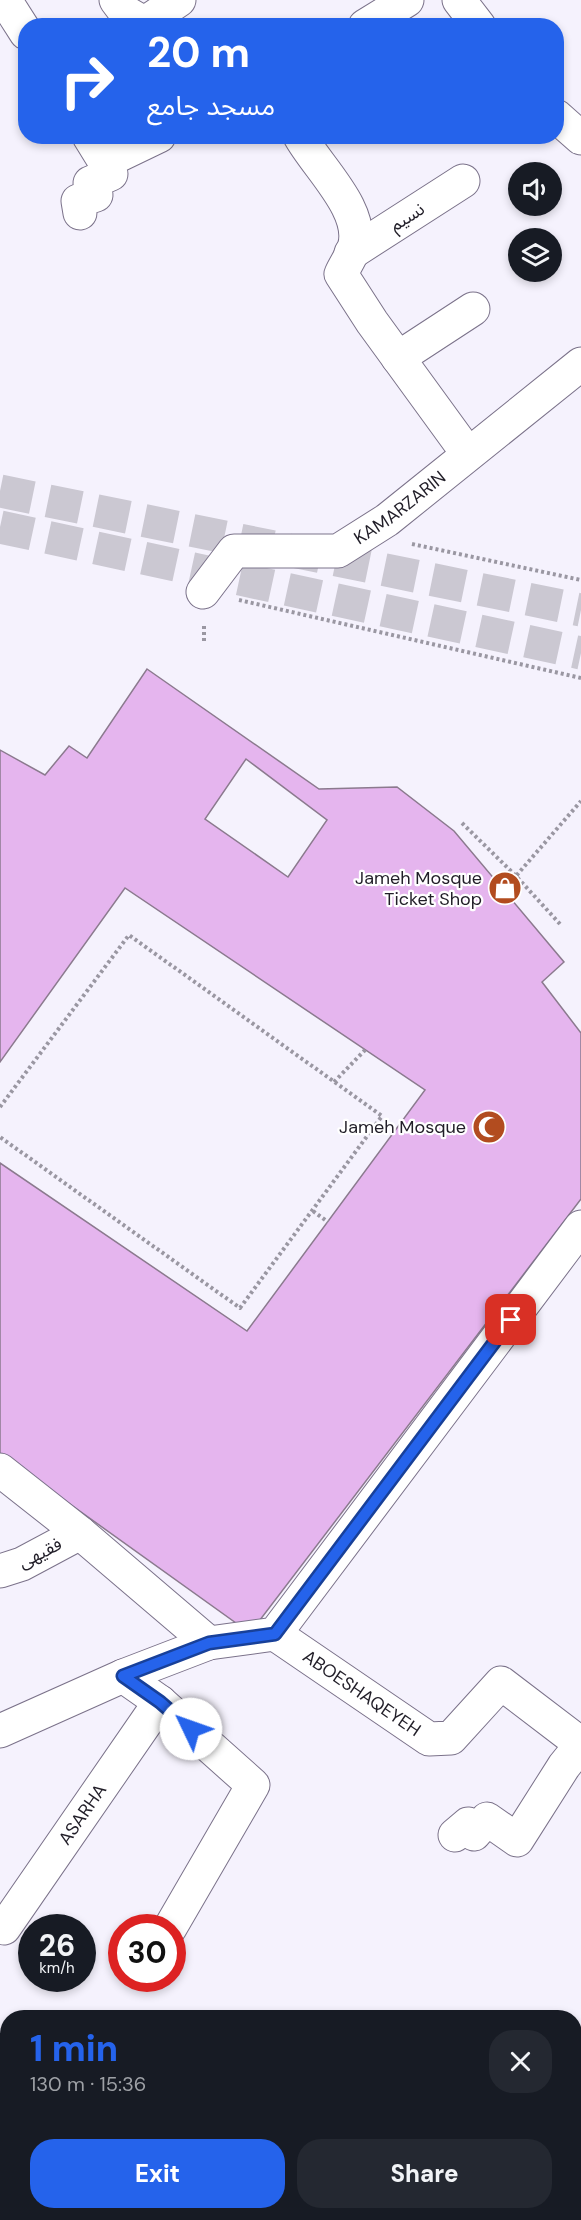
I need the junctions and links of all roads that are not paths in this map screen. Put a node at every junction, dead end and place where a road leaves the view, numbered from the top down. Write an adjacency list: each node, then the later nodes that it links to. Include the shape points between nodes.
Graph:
1 (5, 0): 10 (street)
2 (116, 0): 6 (street)
3 (179, 0): 7 (street)
4 (407, 0): 8 (street)
5 (459, 0): 9 (street)
6 (136, 18)
7 (155, 18)
8 (378, 18)
9 (473, 18)
10 (18, 20)
11 (564, 123): 12 (street)
12 (581, 138)
13 (121, 144): 15 (street)
14 (306, 144): 18 (street, via 335,184 356,225)
15 (97, 149): 17 (street, via 111,174 90,183 96,195 78,201)
16 (463, 181): 18 (street, نسیم)
17 (80, 213)
18 (351, 253): 20 (street, via 341,274)
19 (473, 309): 20 (street)
20 (398, 358): 22 (street)
21 (581, 364): 22 (street, KAMARZARIN)
22 (468, 454): 23 (street, KAMARZARIN, via 387,520 338,551 234,551)
23 (203, 592)
24 (581, 1227): 28 (street)
25 (0, 1470): 26 (street)
26 (80, 1533): 27 (street, فقیهی, via 22,1564); 29 (street)
27 (0, 1571)
28 (275, 1634): 29 (street); 33 (street, ABOESHAQEYEH, via 429,1739 451,1738 501,1683)
29 (209, 1643): 30 (street)
30 (123, 1676): 31 (street); 32 (street)
31 (160, 1702): 35 (street, via 253,1785); 36 (street, ASARHA)
32 (0, 1731)
33 (581, 1745): 34 (street, via 517,1840 487,1819 474,1833 468,1824)
34 (455, 1835)
35 (178, 1914)
36 (4, 1928)

